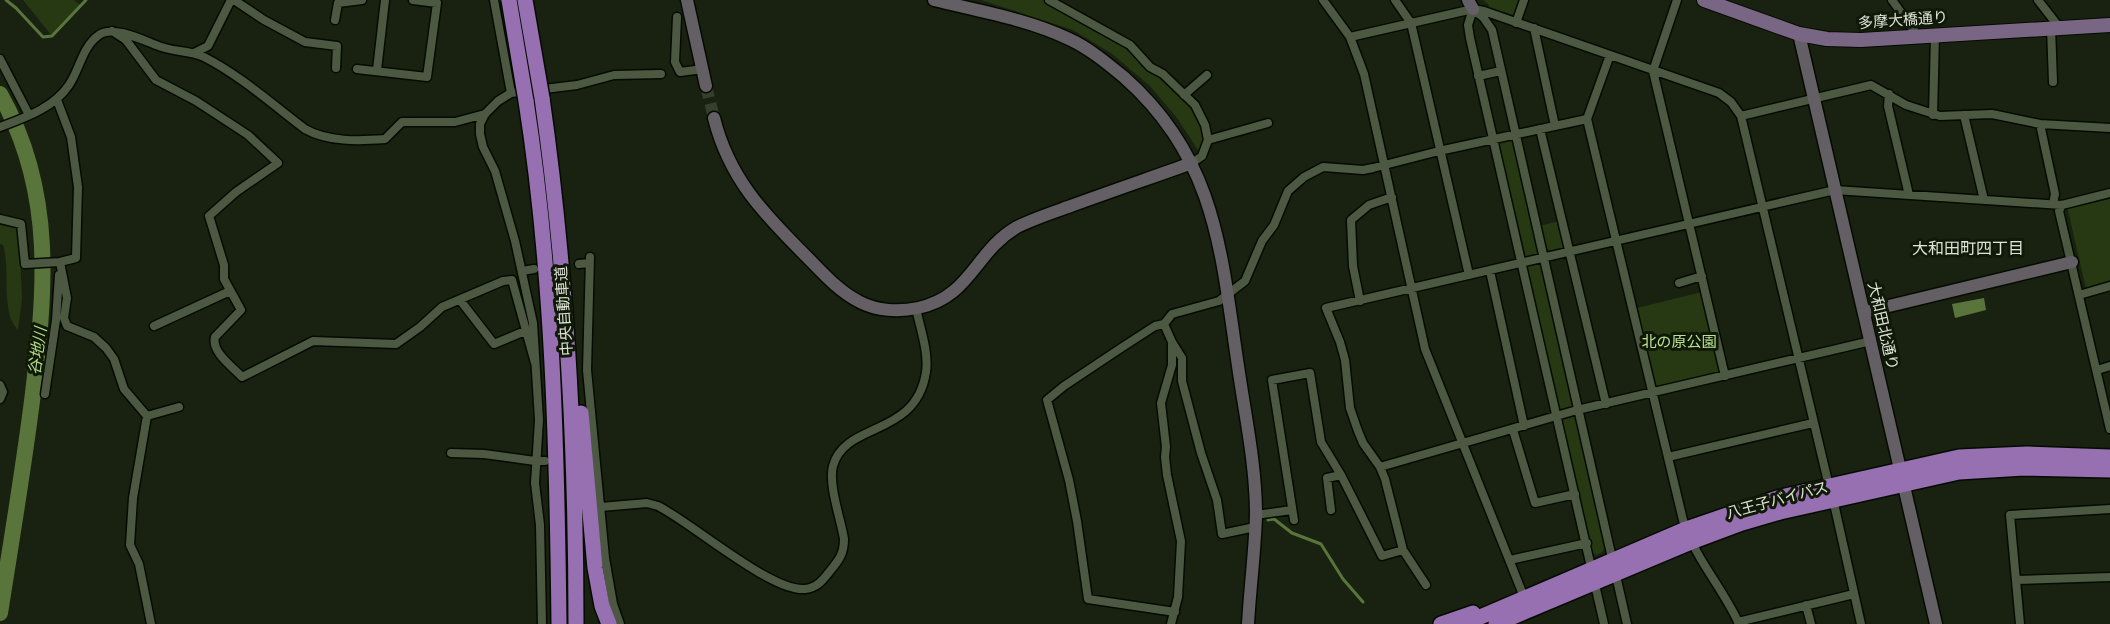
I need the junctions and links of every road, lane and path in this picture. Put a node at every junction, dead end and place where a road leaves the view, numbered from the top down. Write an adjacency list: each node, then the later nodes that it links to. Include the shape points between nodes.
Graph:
1 (232, 0): 31 (street, via 208,46); 34 (street, via 305,42 338,46)
2 (362, 0): 20 (street, via 338,3)
3 (385, 0): 37 (street)
4 (413, 0): 37 (street, via 437,3 427,77)
5 (494, 0): 45 (street)
6 (508, 0): 163 (highway, 中央自動車道, bridge, via 526,101 548,297)
7 (525, 0): 64 (highway, 中央自動車道, bridge)
8 (687, 0): 36 (street)
9 (934, 0): 68 (street, via 1071,39 1142,93 1173,131)
10 (1049, 0): 47 (street, via 1130,45)
11 (1323, 0): 30 (street)
12 (1395, 0): 21 (street)
13 (1524, 0): 22 (street)
14 (1677, 0): 39 (street)
15 (1704, 0): 27 (main road, 多摩大橋通り)
16 (1892, 0): 29 (street)
17 (2038, 0): 24 (street)
18 (1470, 5): 21 (street); 22 (street); 38 (street, via 1492,30); 42 (street, via 1468,26)
19 (677, 17): 36 (street, via 675,62 680,72)
20 (335, 20)
21 (1411, 23): 30 (street); 67 (street)
22 (1516, 23): 25 (street)
23 (2110, 25): 24 (main road, 多摩大橋通り)
24 (2055, 27): 28 (main road, 多摩大橋通り); 43 (street)
25 (1534, 28): 32 (street); 59 (street)
26 (112, 31): 31 (street, via 159,47); 49 (street, via 100,34 85,52 70,85); 94 (street, via 126,40 156,80 248,135 278,163 208,216)
27 (1799, 34): 29 (main road, 多摩大橋通り, via 1861,40); 48 (street, 大和田北通り)
28 (1935, 34): 29 (main road, 多摩大橋通り); 51 (street)
29 (1918, 36)
30 (1350, 37): 69 (street, via 1364,74)
31 (194, 53): 50 (street, via 238,77 316,135 360,141 385,139 402,122 455,122)
32 (1610, 56): 39 (street); 56 (street)
33 (0, 59): 53 (street)
34 (336, 68)
35 (357, 69): 37 (street)
36 (703, 69): 44 (street)
37 (377, 70)
38 (1501, 71): 42 (street); 63 (street)
39 (1653, 71): 54 (street, via 1719,93); 78 (street)
40 (661, 74): 45 (street, via 614,75 577,85)
41 (1207, 75): 47 (street)
42 (1478, 76): 66 (street)
43 (2053, 82)
44 (706, 86)
45 (511, 93): 50 (street)
46 (1888, 94): 48 (street, via 1871,85); 51 (street); 72 (street)
47 (1184, 95): 65 (street, via 1195,105)
48 (1814, 98): 54 (street); 70 (street, 大和田北通り)
49 (57, 100): 53 (street); 83 (street, via 71,137 78,188 76,258)
50 (484, 114): 88 (street, via 480,124 483,147 495,171)
51 (1933, 115): 52 (street)
52 (1964, 115): 58 (street, via 1992,114); 74 (street)
53 (28, 116): 60 (street)
54 (1741, 116): 76 (street)
55 (714, 118): 99 (street, via 725,154 744,188 832,283 874,308)
56 (1587, 119): 59 (street); 79 (street)
57 (1268, 123): 65 (street)
58 (2040, 124): 61 (street); 75 (street)
59 (1555, 126): 62 (street)
60 (0, 127)
61 (2110, 128)
62 (1540, 129): 63 (street); 80 (street)
63 (1515, 135): 66 (street); 81 (street)
64 (548, 139): 164 (highway, 中央自動車道, via 569,375); 165 (highway, via 564,213 595,568)
65 (1208, 140): 68 (street, via 1202,156)
66 (1493, 140): 67 (street); 85 (street)
67 (1440, 151): 69 (street); 89 (street)
68 (1192, 163): 96 (street, via 1210,208); 99 (street, via 1009,232 958,289 939,302)
69 (1386, 165): 73 (street); 96 (street, via 1363,170 1323,167 1304,177 1288,191 1245,281)
70 (1835, 190): 72 (street); 76 (street); 100 (street, 大和田北通り)
71 (2110, 193): 75 (street)
72 (1909, 195): 74 (street)
73 (1392, 197): 93 (street); 98 (street, via 1369,205 1351,220 1353,266)
74 (1984, 200): 75 (street)
75 (2058, 205): 82 (street)
76 (1764, 207): 78 (street); 106 (street)
77 (0, 219): 83 (street, via 21,224 25,264)
78 (1689, 224): 79 (street); 90 (street)
79 (1617, 242): 80 (street); 112 (street)
80 (1569, 253): 81 (street); 115 (street)
81 (1544, 259): 85 (street); 117 (street)
82 (2072, 262): 95 (street); 100 (street)
83 (57, 263): 113 (street, via 56,320); 119 (street, via 67,298 67,326 106,348 124,389)
84 (579, 264): 140 (street, via 590,260 587,370)
85 (1522, 264): 87 (street); 118 (street)
86 (534, 269): 88 (street)
87 (1490, 271): 89 (street); 121 (street)
88 (522, 272): 107 (street, via 533,323)
89 (1468, 275): 93 (street)
90 (1702, 276): 91 (street); 110 (street)
91 (1679, 282)
92 (2110, 286): 95 (street)
93 (1413, 289): 98 (street); 124 (street, via 1425,349)
94 (230, 291): 97 (street, via 241,310 215,337 214,343 242,377 314,341 396,344 442,308); 102 (street)
95 (2079, 295): 109 (street)
96 (1227, 296): 101 (street, via 1172,314); 145 (street, via 1251,458)
97 (460, 300): 103 (street, via 494,344); 103 (street, via 503,280 512,280)
98 (1360, 302): 132 (street, via 1326,308 1340,342 1350,408 1363,443)
99 (916, 309): 140 (street, via 926,359 921,389 894,422 840,451 832,478 844,552 819,584 798,589 776,582 658,506 646,503)
100 (1864, 312): 104 (street, 大和田北通り)
101 (1164, 324): 105 (street); 158 (street, via 1129,342 1047,400 1071,490 1089,599)
102 (154, 326)
103 (525, 331): 107 (street)
104 (1871, 341): 106 (street); 136 (street, 大和田北通り)
105 (1172, 342): 145 (street, via 1182,358 1182,381 1217,500 1222,534); 158 (street, via 1172,365 1161,403 1167,475 1181,541)
106 (1798, 359): 110 (street); 120 (street)
107 (535, 363): 130 (street, via 539,420)
108 (2110, 366): 109 (street)
109 (2097, 370): 122 (street)
110 (1725, 376): 112 (street)
111 (0, 385): 114 (street)
112 (1653, 393): 115 (street); 127 (street)
113 (45, 394)
114 (0, 399)
115 (1606, 404): 117 (street)
116 (179, 407): 119 (street)
117 (1577, 410): 118 (street); 150 (street)
118 (1557, 415): 121 (street); 139 (street)
119 (147, 416): 161 (street, via 133,498 130,545 139,564)
120 (1813, 423): 127 (street); 138 (street)
121 (1524, 426): 123 (street)
122 (2110, 429)
123 (1513, 430): 124 (street); 139 (street, via 1535,503)
124 (1463, 443): 132 (street); 149 (street)
125 (2110, 448): 128 (highway, via 2014,447)
126 (451, 453): 130 (street)
127 (1668, 457): 146 (street)
128 (1959, 457): 129 (highway, 八王子バイパス); 136 (highway, 八王子バイパス)
129 (2110, 457)
130 (535, 461): 131 (street); 162 (street)
131 (545, 461)
132 (1380, 467): 148 (street)
133 (1998, 469): 134 (highway, 八王子バイパス); 136 (highway, 八王子バイパス); 137 (highway, via 2020,476)
134 (2110, 470)
135 (1341, 475): 142 (street, via 1321,442 1310,373 1272,380); 143 (street, via 1327,478); 148 (street, via 1382,556)
136 (1903, 476): 138 (highway, 八王子バイパス); 177 (street, 大和田北通り)
137 (2110, 479)
138 (1831, 493): 146 (highway, 八王子バイパス, via 1756,504); 155 (street)
139 (1575, 494): 147 (street)
140 (601, 507): 166 (street, via 609,587)
141 (2110, 509): 153 (street, via 2010,515)
142 (1292, 510): 144 (street); 145 (street)
143 (1331, 510)
144 (1294, 520)
145 (1255, 521): 168 (street)
146 (1688, 535): 150 (highway, 八王子バイパス); 160 (street)
147 (1587, 543): 149 (street); 151 (street)
148 (1403, 550): 154 (street)
149 (1510, 560): 156 (street)
150 (1614, 567): 151 (highway, 八王子バイパス); 174 (street)
151 (1593, 576): 156 (highway, 八王子バイパス); 159 (highway, 八王子バイパス); 173 (street)
152 (2110, 577): 153 (street)
153 (2016, 580): 178 (street)
154 (1425, 585)
155 (1854, 594): 157 (street); 176 (street)
156 (1524, 597): 169 (highway); 170 (highway, 八王子バイパス)
157 (1806, 605): 160 (street); 175 (street)
158 (1175, 612): 167 (street)
159 (1518, 615): 171 (highway, 八王子バイパス); 172 (highway)
160 (1739, 623)
161 (151, 624)
162 (542, 624)
163 (560, 624)
164 (576, 624)
165 (609, 624)
166 (620, 624)
167 (1171, 624)
168 (1248, 624)
169 (1441, 624)
170 (1464, 624)
171 (1496, 624)
172 (1503, 624)
173 (1604, 624)
174 (1627, 624)
175 (1811, 624)
176 (1861, 624)
177 (1936, 624)
178 (2020, 624)

